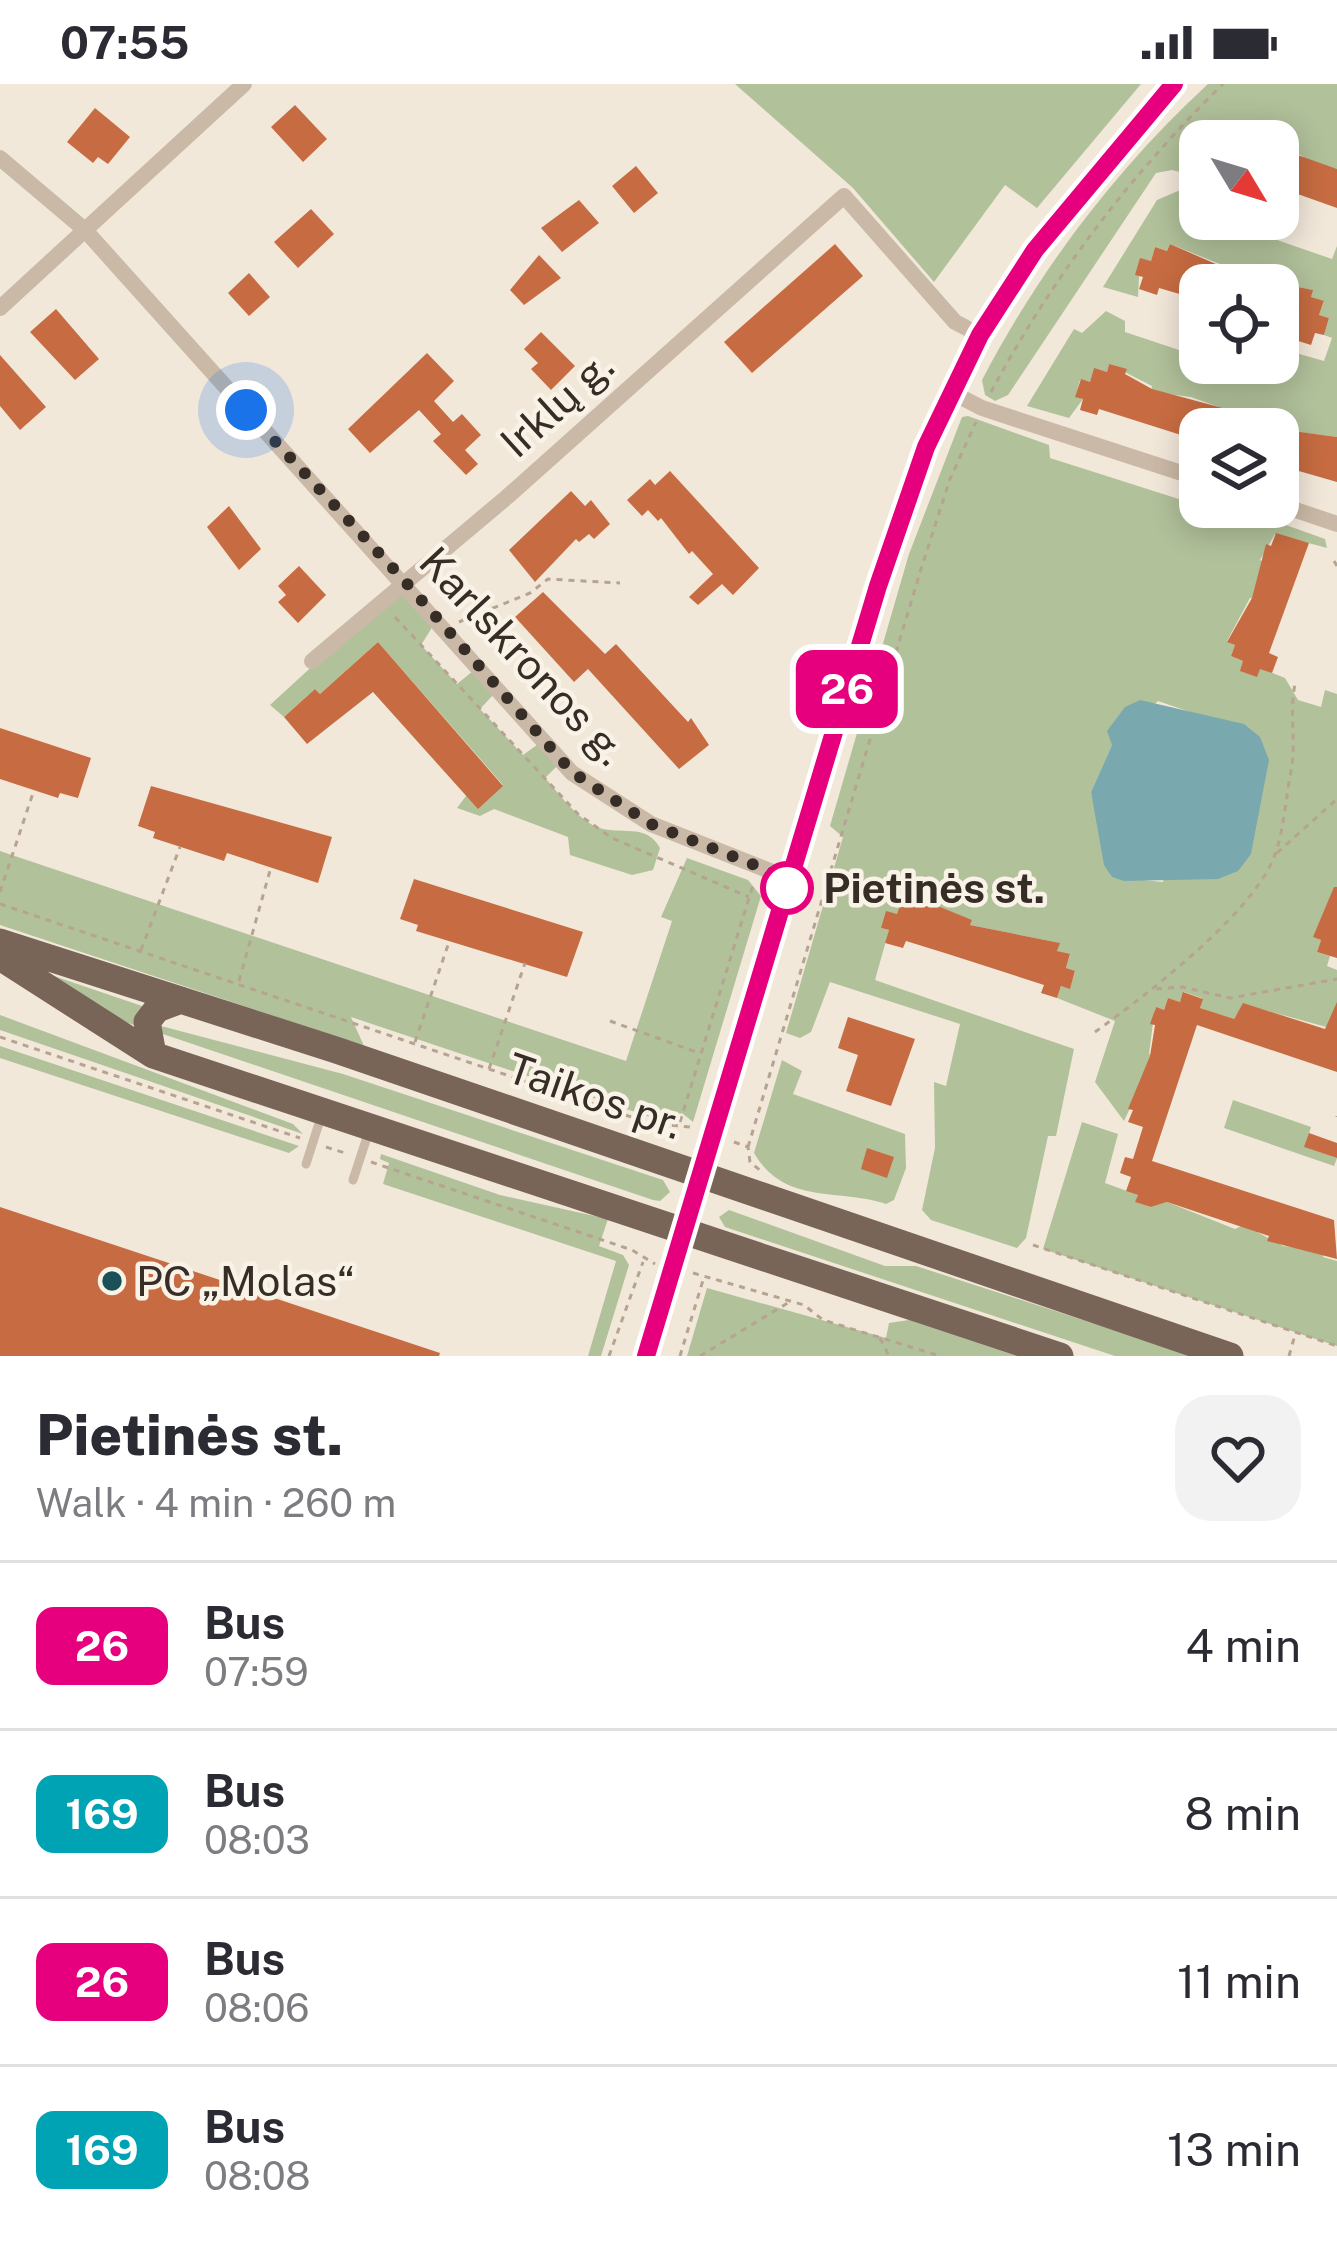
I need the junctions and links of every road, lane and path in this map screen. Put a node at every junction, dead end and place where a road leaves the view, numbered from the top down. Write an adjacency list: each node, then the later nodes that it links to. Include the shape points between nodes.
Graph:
1 (244, 84): 5 (street)
2 (1174, 84): 7 (street, via 1071,202)
3 (1223, 84): 9 (path, via 1060,275)
4 (0, 158): 5 (street, Karlskronos g.)
5 (85, 230): 6 (street); 13 (street, Karlskronos g.)
6 (0, 308)
7 (980, 335): 8 (street); 13 (street, Irklų g., via 955,322 844,196 507,497)
8 (951, 392): 9 (street); 24 (street, via 903,509)
9 (982, 408): 10 (street); 47 (path, via 928,547)
10 (1179, 472)
11 (1299, 511): 12 (street)
12 (1337, 524)
13 (403, 579): 15 (street, Karlskronos g.); 16 (street, Irklų g.)
14 (620, 583): 15 (path, via 548,579)
15 (448, 630): 22 (street, Karlskronos g., via 596,792)
16 (312, 661)
17 (1296, 680): 21 (path, via 1289,705 1293,762)
18 (34, 790): 25 (path)
19 (1337, 799): 21 (path)
20 (180, 847): 29 (path)
21 (1276, 854): 34 (path, via 1257,888)
22 (758, 867): 24 (street, Karlskronos g.); 39 (path)
23 (272, 868): 33 (path)
24 (790, 879): 46 (street)
25 (0, 892)
26 (0, 904): 29 (path)
27 (0, 942): 35 (main road, Taikos pr.)
28 (449, 942): 38 (path)
29 (141, 952): 33 (path)
30 (0, 956): 40 (main road)
31 (525, 963): 41 (path)
32 (1337, 979): 34 (path, via 1230,998 1182,986)
33 (238, 984): 38 (path)
34 (1154, 989): 37 (path)
35 (181, 1000): 40 (main road, via 147,1022); 48 (main road, Taikos pr.)
36 (610, 1021): 39 (path)
37 (1095, 1032)
38 (414, 1044): 41 (path)
39 (701, 1054): 44 (path)
40 (153, 1055): 42 (main road)
41 (489, 1069): 43 (path)
42 (323, 1112): 45 (main road); 49 (lane)
43 (649, 1123): 44 (path); 48 (path)
44 (679, 1124): 46 (path)
45 (370, 1127): 51 (lane); 52 (main road)
46 (714, 1135): 50 (street)
47 (748, 1147)
48 (638, 1156): 50 (main road, Taikos pr.)
49 (305, 1164)
50 (701, 1178): 53 (street); 70 (main road, Taikos pr.)
51 (353, 1180)
52 (620, 1209): 53 (main road); 54 (path)
53 (685, 1231): 64 (street); 69 (main road)
54 (610, 1243)
55 (1033, 1245): 60 (path)
56 (643, 1261): 63 (path)
57 (705, 1275): 65 (path)
58 (735, 1281): 59 (path)
59 (792, 1300): 61 (path, via 823,1320); 66 (path)
60 (1296, 1334): 62 (path); 71 (path)
61 (879, 1336): 67 (path); 68 (path)
62 (1337, 1346)
63 (609, 1356)
64 (646, 1356)
65 (680, 1356)
66 (700, 1356)
67 (889, 1356)
68 (940, 1356)
69 (1060, 1356)
70 (1230, 1356)
71 (1288, 1356)

